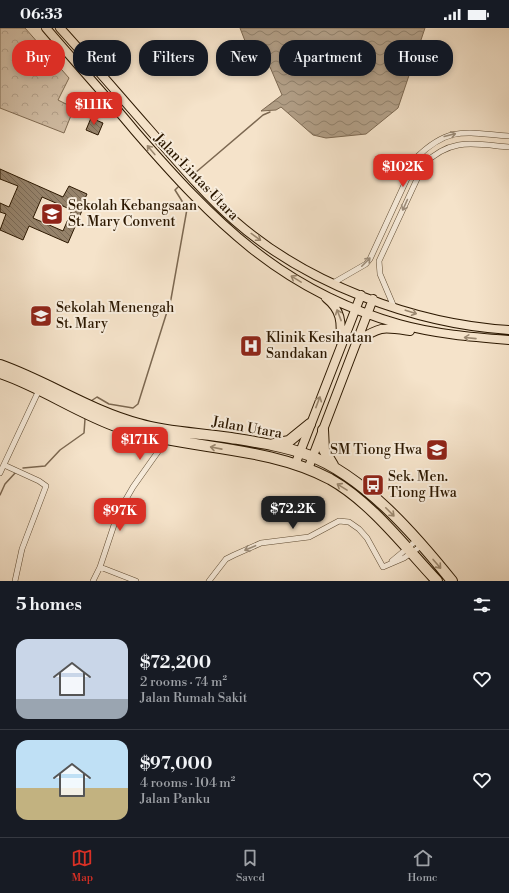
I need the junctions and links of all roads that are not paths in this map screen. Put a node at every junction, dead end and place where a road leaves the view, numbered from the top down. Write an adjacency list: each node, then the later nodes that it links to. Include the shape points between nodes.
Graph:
1 (46, 28): 6 (main road, Jalan Lintas Utara, one-way to 1, via 270,264 210,213 177,180)
2 (60, 28): 5 (main road, Jalan Lintas Utara, one-way to 5, via 196,183 236,221 301,267)
3 (509, 136): 5 (street, one-way to 3, via 362,266 370,258 417,157 431,144 444,136 458,132)
4 (509, 147): 9 (street, one-way to 9, via 461,143 433,155 424,164 379,261 380,274)
5 (333, 283): 7 (main road, Jalan Lintas Utara)
6 (315, 290): 10 (main road, Jalan Lintas Utara); 16 (main road, one-way to 6, via 342,325 340,314 332,302)
7 (360, 295): 8 (main road, Jalan Lintas Utara); 10 (main road)
8 (373, 299): 9 (main road, Jalan Lintas Utara); 11 (main road)
9 (394, 306): 12 (main road, Jalan Lintas Utara, one-way to 12, via 449,323)
10 (356, 308): 11 (main road, Jalan Lintas Utara); 16 (main road)
11 (368, 313): 13 (main road, Jalan Lintas Utara); 15 (main road)
12 (509, 330)
13 (439, 333): 14 (main road, one-way to 13); 15 (main road, via 427,334 387,328 372,331)
14 (509, 340)
15 (357, 341): 23 (main road)
16 (339, 349): 22 (main road, one-way to 16)
17 (0, 365): 20 (highway, Jalan Utara)
18 (0, 373): 19 (highway, Jalan Utara)
19 (39, 390): 20 (highway, Jalan Utara); 30 (street)
20 (81, 407): 21 (highway, Jalan Utara)
21 (94, 413): 24 (highway, Jalan Utara, via 121,428); 25 (highway, Jalan Utara, via 150,427)
22 (310, 424): 26 (highway, via 289,442); 28 (main road)
23 (323, 430): 29 (main road); 32 (highway, via 324,450)
24 (167, 439): 27 (highway, Jalan Utara, one-way to 24); 37 (street, via 130,492 113,523)
25 (238, 439): 26 (highway, Jalan Utara); 27 (highway, via 244,449)
26 (262, 444): 28 (highway, Jalan Utara)
27 (243, 452): 31 (highway, Jalan Utara)
28 (299, 452): 29 (highway, Jalan Utara); 31 (main road)
29 (313, 457): 32 (highway, Jalan Utara); 33 (main road)
30 (4, 465): 34 (street); 38 (street, via 46,486 22,549)
31 (295, 465): 33 (highway, Jalan Utara)
32 (335, 468): 35 (highway, Jalan Utara, one-way to 35, via 367,490)
33 (308, 469): 36 (highway, Jalan Utara, one-way to 33, via 370,509 349,492)
34 (0, 472)
35 (419, 544): 36 (street); 43 (highway, Jalan Utara, one-way to 43)
36 (404, 551): 41 (street, one-way to 41, via 383,567 367,538 354,525 339,521 315,534 261,543 234,555 226,559); 42 (highway, Jalan Utara)
37 (100, 566): 39 (street); 40 (street)
38 (15, 581)
39 (93, 581)
40 (136, 581)
41 (209, 581)
42 (437, 581)
43 (452, 581)

